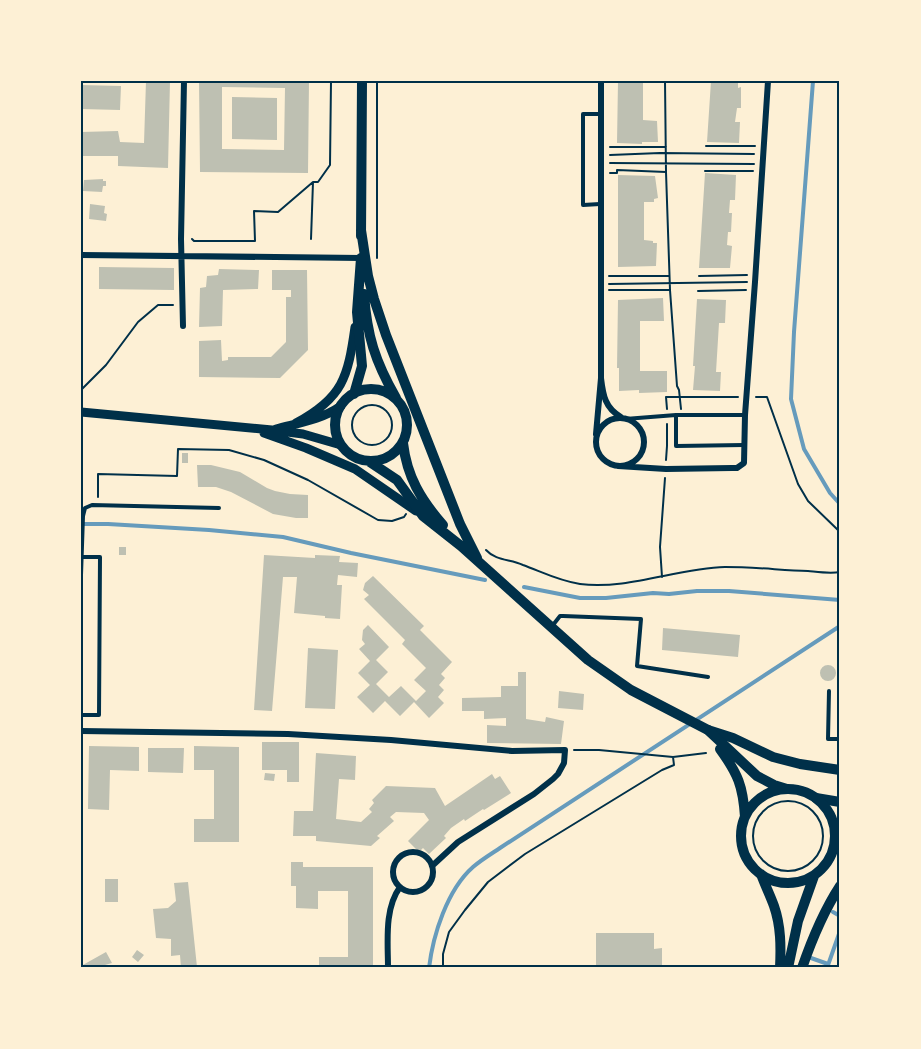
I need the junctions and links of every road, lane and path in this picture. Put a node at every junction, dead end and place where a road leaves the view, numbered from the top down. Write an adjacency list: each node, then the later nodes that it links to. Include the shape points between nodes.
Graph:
1 (184, 81): 28 (street)
2 (330, 81): 21 (path, via 330,165 318,182)
3 (362, 81): 23 (main road)
4 (377, 81): 29 (path)
5 (601, 81): 8 (street)
6 (666, 81): 12 (path)
7 (768, 81): 10 (street)
8 (601, 114): 11 (street); 22 (lane, via 583,114 583,205)
9 (706, 146): 10 (path)
10 (765, 146): 13 (street)
11 (601, 147): 12 (path); 14 (street)
12 (666, 147): 18 (path)
13 (764, 154): 14 (path); 16 (street)
14 (601, 155): 15 (street)
15 (601, 163): 16 (path); 20 (street)
16 (763, 164): 19 (street)
17 (705, 171): 19 (path)
18 (666, 172): 20 (path, via 617,170); 30 (path)
19 (763, 172): 32 (street)
20 (601, 174): 22 (street)
21 (313, 182): 24 (path, via 278,213 254,211 255,241); 25 (path)
22 (601, 204): 33 (street)
23 (361, 230): 26 (main road); 72 (main road, via 368,276 386,335 460,524)
24 (192, 239)
25 (311, 239)
26 (361, 253): 28 (street); 38 (main road); 44 (main road, via 368,331 378,365)
27 (81, 255): 28 (street)
28 (182, 255): 37 (street)
29 (377, 258)
30 (670, 276): 33 (path); 34 (path)
31 (699, 276): 32 (path)
32 (756, 279): 33 (path); 35 (street)
33 (600, 283): 34 (path); 40 (street)
34 (670, 290): 47 (path)
35 (755, 290): 36 (path); 43 (street)
36 (698, 291)
37 (182, 304): 39 (street); 41 (path, via 158,305 138,322 106,365)
38 (357, 312): 42 (main road, via 362,366); 50 (street, via 349,367 342,384 321,408)
39 (183, 326)
40 (601, 378): 49 (street, via 606,403); 54 (street)
41 (81, 390)
42 (354, 394): 44 (main road, via 377,390); 45 (main road)
43 (747, 397): 48 (street); 67 (path, via 767,397 798,484 808,501)
44 (398, 401): 55 (main road, via 407,425)
45 (341, 406): 50 (street, via 319,418); 56 (main road, via 335,425)
46 (81, 412): 51 (street)
47 (678, 415): 48 (lane); 49 (lane); 58 (lane)
48 (745, 415): 57 (street)
49 (625, 419): 54 (street, via 613,419 603,425); 60 (street, via 640,429 643,447 635,460)
50 (296, 423): 52 (street)
51 (250, 428): 52 (street); 66 (street, via 354,469)
52 (272, 430): 56 (street)
53 (353, 433): 53 (path, via 362,443 375,445 387,438 390,419 382,408 364,407 352,421)
54 (596, 441): 60 (street, via 600,456)
55 (403, 442): 59 (main road, via 393,454); 69 (main road, via 414,485)
56 (341, 445): 59 (main road, via 354,457)
57 (745, 445): 58 (lane); 61 (street, via 744,463 737,468)
58 (676, 446): 61 (path, via 667,446)
59 (370, 462): 66 (main road, via 397,480)
60 (618, 466): 61 (street)
61 (666, 469): 75 (path, via 660,547)
62 (98, 506): 63 (lane); 64 (lane); 65 (path, via 98,474 177,476 178,450 198,449 229,450 264,460 378,520 392,521 404,517)
63 (83, 508): 68 (lane)
64 (219, 508)
65 (407, 511)
66 (423, 516): 69 (main road)
67 (840, 532)
68 (82, 533): 71 (lane)
69 (461, 546): 72 (main road)
70 (485, 549): 75 (path, via 498,559 581,584)
71 (82, 556): 74 (lane); 79 (lane, via 100,557 100,636 99,715)
72 (480, 563): 76 (main road)
73 (840, 572): 75 (path, via 724,567)
74 (81, 574)
75 (662, 577)
76 (550, 628): 77 (lane, via 560,616 641,619 637,666); 80 (main road, via 609,675)
77 (708, 677)
78 (829, 691): 82 (lane, via 828,739)
79 (81, 715)
80 (706, 729): 86 (main road, via 773,757); 87 (main road, via 757,776); 90 (main road, via 742,787)
81 (81, 731): 83 (street, via 288,734 512,751)
82 (840, 739)
83 (565, 750): 85 (path); 93 (street, via 564,763 553,779 458,842)
84 (706, 753): 85 (path)
85 (673, 756): 99 (path, via 674,765 525,854 488,882 449,932)
86 (840, 770)
87 (787, 789): 88 (main road); 90 (main road, via 765,795)
88 (816, 798): 89 (main road); 91 (main road, via 828,810)
89 (840, 802)
90 (745, 817): 94 (main road, via 743,849)
91 (837, 847): 95 (main road)
92 (758, 855): 92 (path, via 766,864 787,872 809,865 817,857 824,835 816,814 796,801 784,800 762,811 752,832)
93 (432, 866): 97 (street, via 432,879 424,889 411,892); 97 (street, via 424,855 405,854 394,869)
94 (761, 874): 95 (main road, via 783,883); 100 (main road, via 779,926)
95 (814, 876): 101 (main road, via 798,921)
96 (840, 886): 102 (main road, via 821,919)
97 (400, 887): 98 (street, via 391,904)
98 (388, 968)
99 (443, 968)
100 (780, 968)
101 (788, 968)
102 (802, 968)

